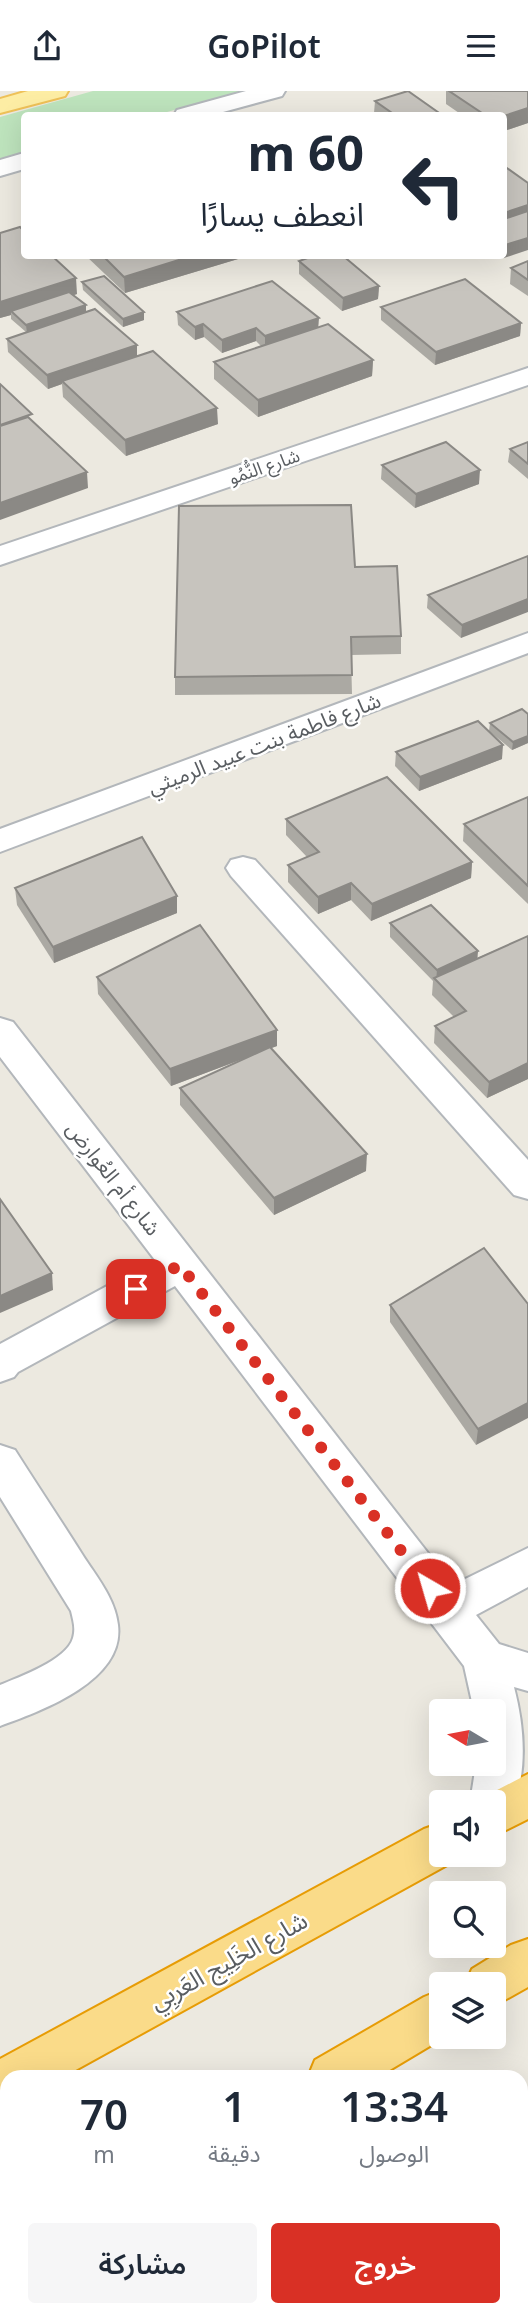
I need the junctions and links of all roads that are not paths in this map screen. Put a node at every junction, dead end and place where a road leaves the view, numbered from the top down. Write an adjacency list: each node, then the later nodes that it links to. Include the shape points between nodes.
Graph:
1 (56, 91): 3 (main road)
2 (273, 91): 4 (street)
3 (0, 106)
4 (197, 112)
5 (21, 162): 6 (street)
6 (0, 168)
7 (528, 376): 8 (street, شارع النُّمُو)
8 (0, 556)
9 (528, 642): 10 (street, شارع فاطمة بنت عبيد الرميثي)
10 (0, 841)
11 (243, 868): 13 (street)
12 (0, 1031): 14 (street, شارع أم العُوارِض)
13 (528, 1185)
14 (180, 1265): 15 (street); 18 (street, شارع أم العُوارِض)
15 (1, 1363)
16 (0, 1462): 21 (street, via 98,1622 98,1640 77,1668)
17 (528, 1566): 18 (street)
18 (446, 1610): 19 (street, شارع أم العُوارِض)
19 (484, 1658): 20 (street); 22 (street, شارع أم العُوارِض, via 496,1696 501,1736)
20 (528, 1672)
21 (0, 1706)
22 (496, 1790)
23 (528, 1795): 24 (highway)
24 (506, 1808)
25 (429, 1851): 27 (highway, شارع الخَلِيج العَربِي)
26 (429, 2020): 29 (highway)
27 (60, 2062): 28 (highway, شارع الخَلِيج العَربِي)
28 (36, 2070)
29 (345, 2070)

